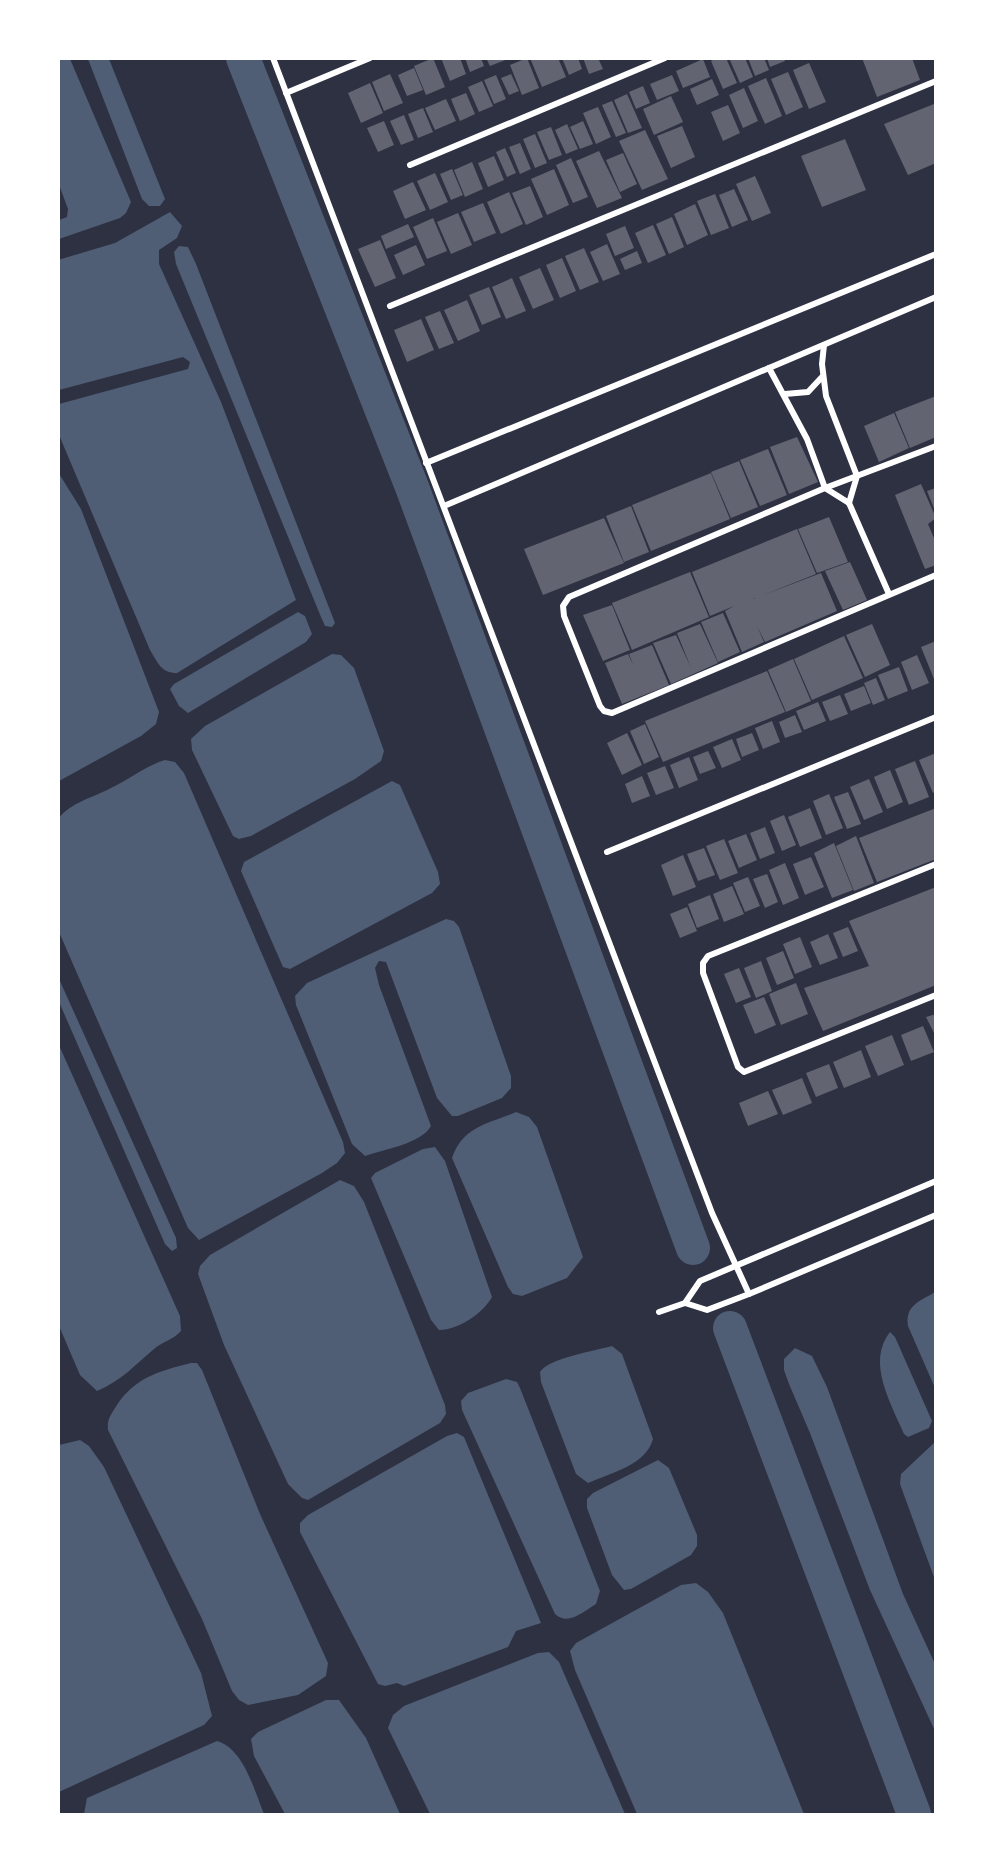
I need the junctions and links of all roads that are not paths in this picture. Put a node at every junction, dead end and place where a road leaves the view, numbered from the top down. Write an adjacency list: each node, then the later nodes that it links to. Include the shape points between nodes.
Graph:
1 (273, 58): 5 (street)
2 (370, 58): 5 (street)
3 (665, 58): 6 (street)
4 (936, 81): 9 (street)
5 (286, 93): 15 (street)
6 (410, 165)
7 (936, 254): 15 (street)
8 (936, 297): 10 (street)
9 (390, 306)
10 (825, 345): 11 (street); 12 (street)
11 (769, 368): 13 (street); 19 (street)
12 (822, 376): 13 (street, via 808,392); 16 (street)
13 (785, 394): 17 (street)
14 (936, 446): 16 (street)
15 (426, 463): 19 (street)
16 (857, 476): 17 (street); 18 (street)
17 (825, 488): 18 (street); 21 (street, via 569,597 563,606 564,616 600,706 612,713)
18 (849, 503): 21 (street)
19 (444, 506): 28 (street, via 686,1146)
20 (936, 575): 21 (street)
21 (888, 594)
22 (936, 717): 23 (street)
23 (607, 852)
24 (936, 864): 25 (street, via 708,956 703,973 738,1067 744,1072)
25 (936, 995)
26 (936, 1181): 28 (street)
27 (936, 1215): 29 (street)
28 (736, 1265): 29 (street); 30 (street, via 700,1281)
29 (749, 1294): 30 (street, via 707,1310)
30 (685, 1302): 31 (street)
31 (659, 1312)

